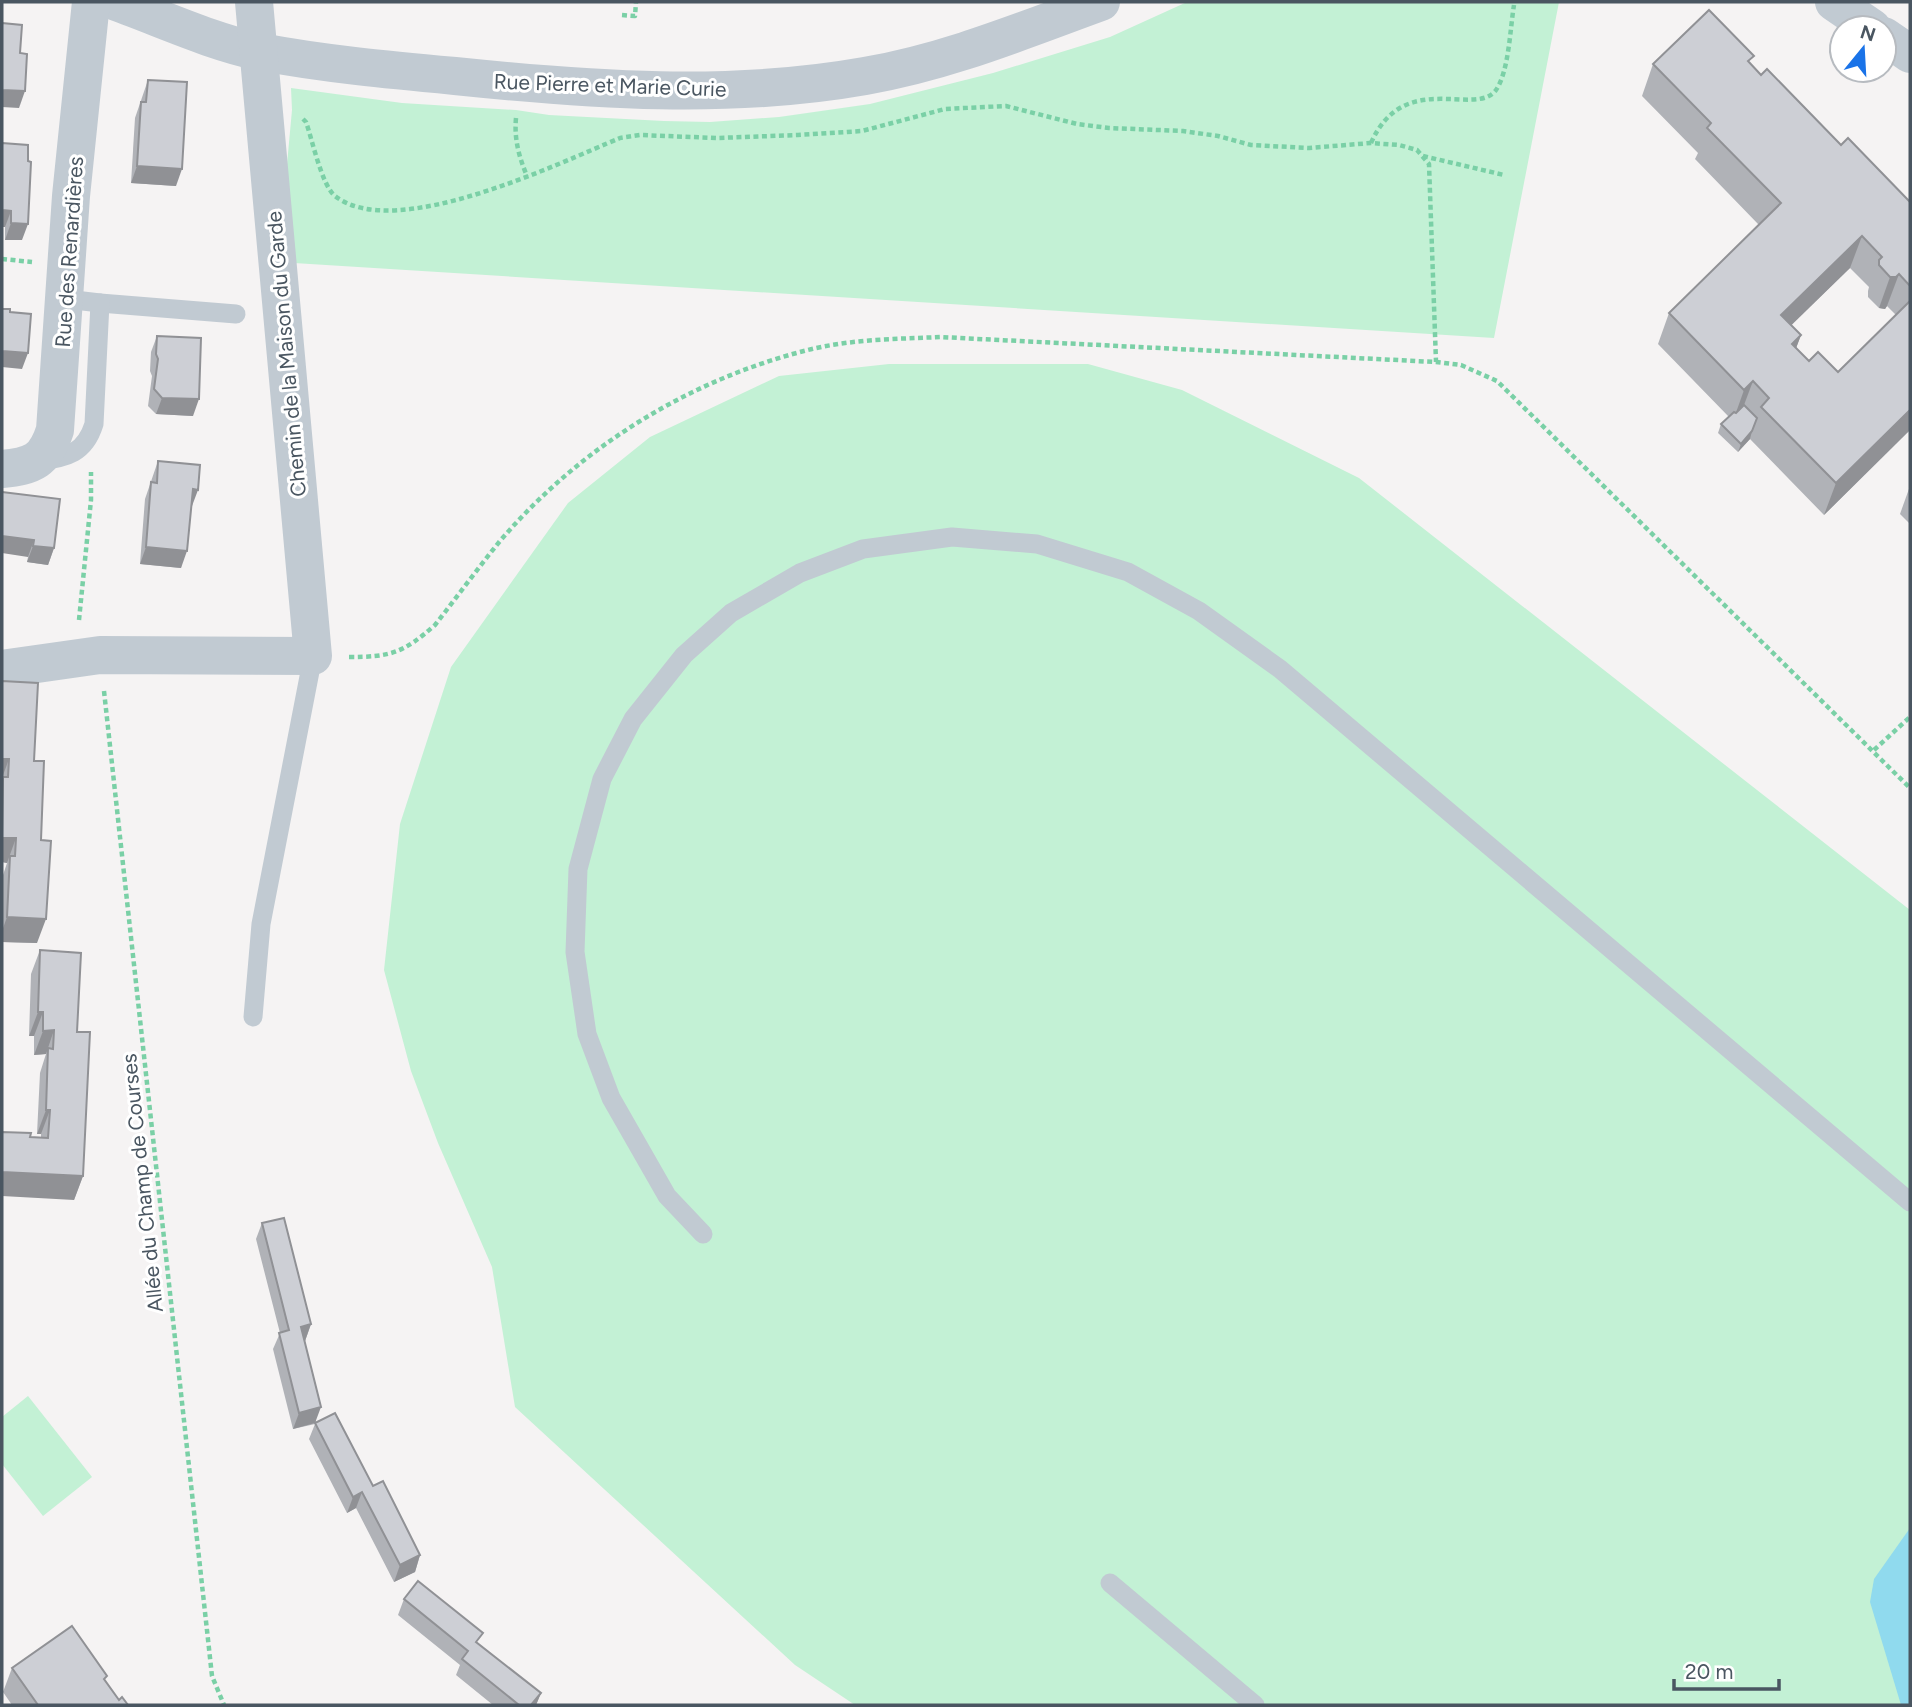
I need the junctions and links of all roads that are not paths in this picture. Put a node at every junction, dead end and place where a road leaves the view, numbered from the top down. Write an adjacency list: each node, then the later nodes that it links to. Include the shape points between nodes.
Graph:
1 (91, 2): 8 (street, Rue des Renardières, via 71,196)
2 (116, 2): 7 (street, Rue Pierre et Marie Curie)
3 (254, 2): 7 (street, Chemin de la Maison du Garde)
4 (1101, 2): 7 (street, Rue Pierre et Marie Curie, via 945,59 763,90 618,89 518,82)
5 (1834, 2): 6 (street)
6 (1852, 14)
7 (259, 51): 11 (street, Chemin de la Maison du Garde)
8 (83, 301): 9 (lane); 10 (street, Rue des Renardières, via 50,446); 10 (lane, via 94,424 89,440 62,458)
9 (236, 314)
10 (20, 465)
11 (313, 656): 12 (street, via 89,641); 13 (lane, via 261,924)
12 (2, 669)
13 (253, 1017)
14 (1910, 1202): 15 (lane, via 1280,669 1199,611 1128,572 1037,544 952,537 863,549 800,573 731,613 684,655 633,719 602,779 578,869 575,952 587,1034 611,1098 667,1196)
15 (703, 1234)
16 (1110, 1583): 17 (lane)
17 (1255, 1705)

